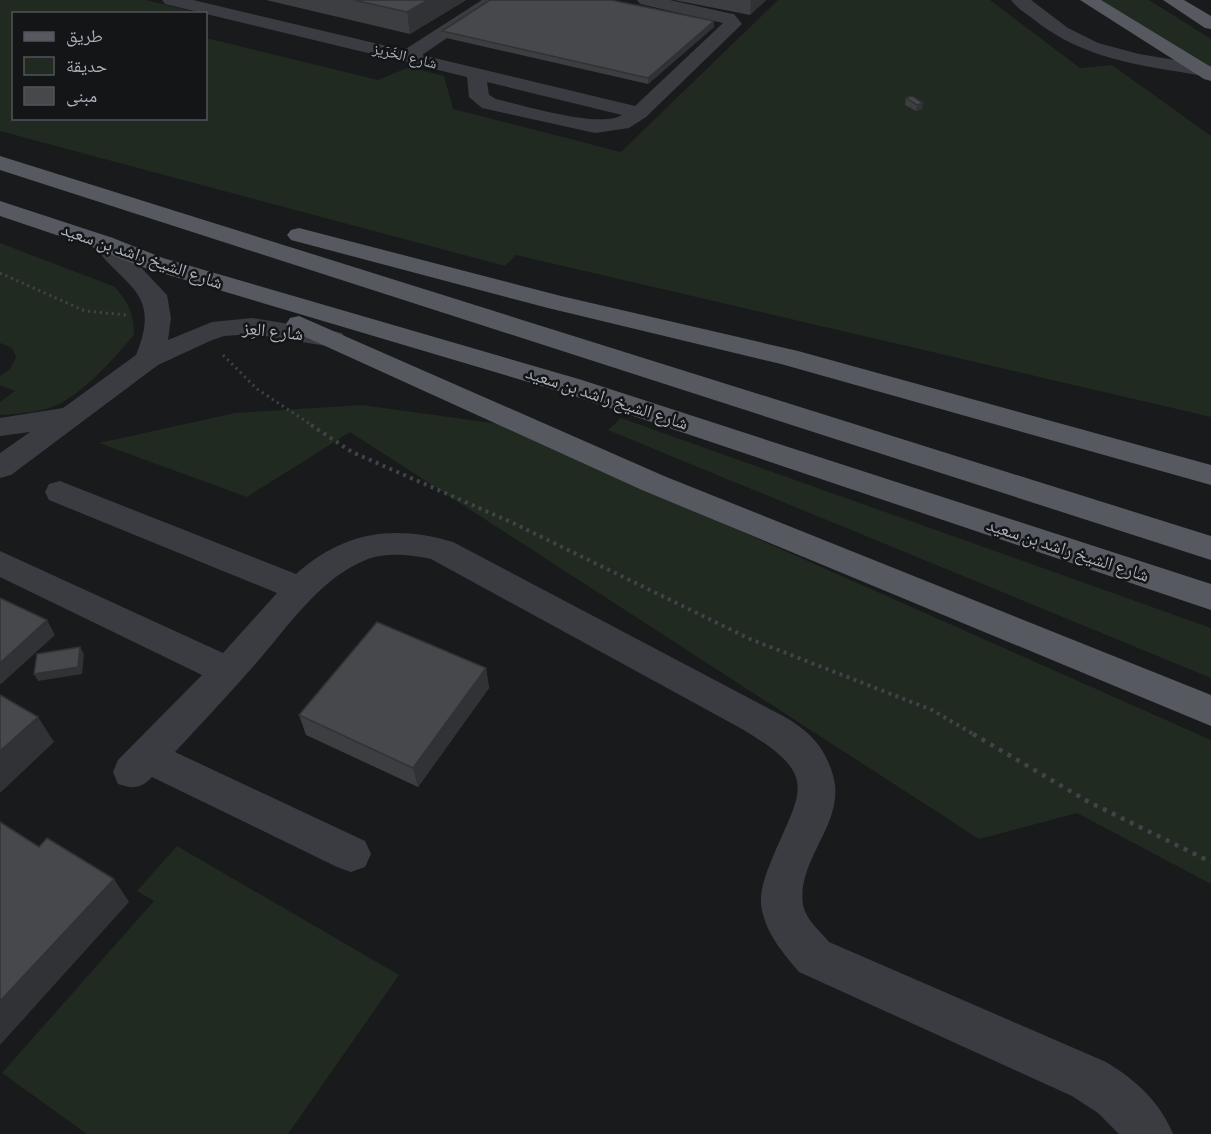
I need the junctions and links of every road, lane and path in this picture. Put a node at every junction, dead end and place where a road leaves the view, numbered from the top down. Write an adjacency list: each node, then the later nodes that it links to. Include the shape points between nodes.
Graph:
1 (171, 0): 8 (street, شارع الخّرَيز)
2 (494, 0): 8 (street)
3 (646, 0): 11 (street, via 723,16 733,22)
4 (1020, 0): 9 (street, via 1085,44)
5 (1089, 0): 9 (main road)
6 (1172, 0): 7 (main road)
7 (1211, 24)
8 (408, 56): 10 (street, شارع الخّرَيز)
9 (1207, 73)
10 (476, 74): 11 (street, شارع الخّرَيز); 11 (street, via 479,97 498,107 595,128 622,124)
11 (639, 113)
12 (0, 146): 24 (main road, via 351,250 788,357)
13 (0, 163): 29 (main road)
14 (0, 208): 15 (main road, شارع الشيخ راشد بن سعيد)
15 (104, 243): 16 (main road, شارع الشيخ راشد بن سعيد); 18 (street, via 154,295)
16 (154, 262): 20 (main road); 32 (main road, شارع الشيخ راشد بن سعيد, via 572,386)
17 (0, 273): 18 (path, via 85,311)
18 (158, 318): 21 (street)
19 (201, 335): 20 (street, شارع العِز, via 221,328 252,326); 21 (street, شارع العِز); 36 (path, via 257,389 352,452 513,523 750,639 932,710 1089,802)
20 (333, 339): 34 (main road, via 653,483)
21 (148, 359): 22 (street, شارع العِز)
22 (73, 415): 23 (street); 26 (street, شارع العِز)
23 (0, 427)
24 (1141, 456): 25 (main road); 27 (main road)
25 (1211, 460)
26 (0, 468)
27 (1211, 475)
28 (60, 492): 31 (street)
29 (1211, 548)
30 (0, 563): 33 (street)
31 (302, 590): 33 (street); 37 (street, via 336,561 355,551 400,542 421,544 441,550 776,731 809,760 818,782 818,797 781,896 788,930 799,944 831,966 1108,1089)
32 (1211, 597)
33 (228, 671): 35 (street, via 139,765)
34 (1211, 711)
35 (351, 854)
36 (1211, 862)
37 (1149, 1134)

